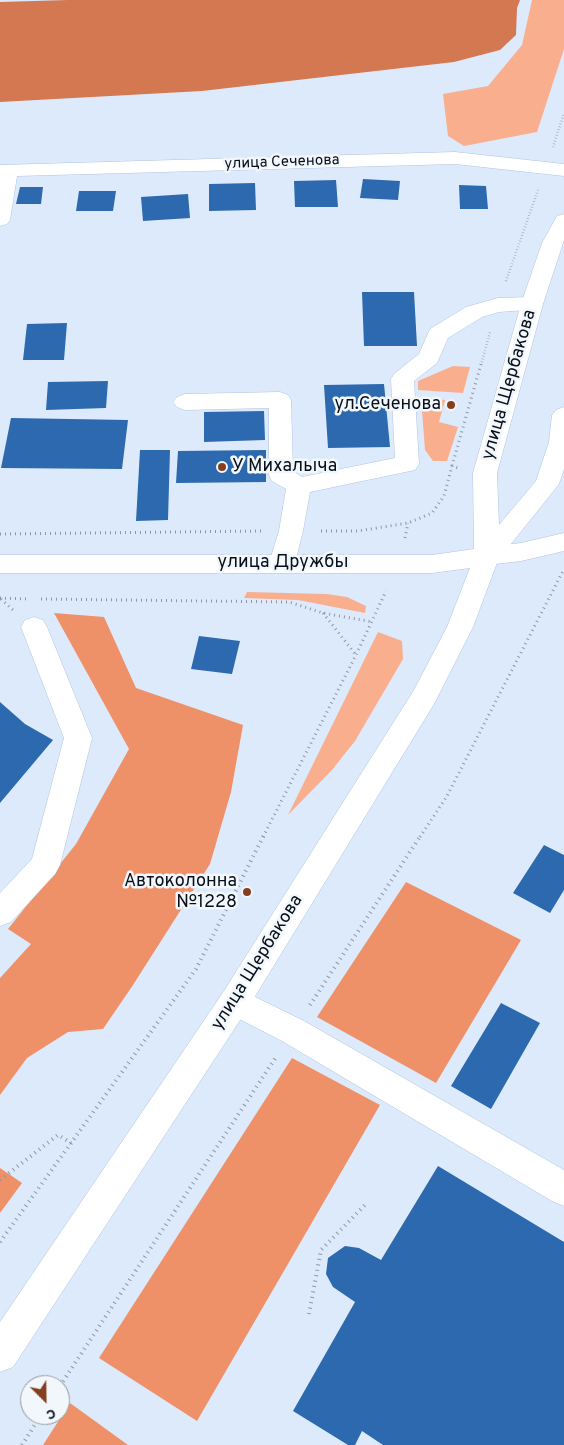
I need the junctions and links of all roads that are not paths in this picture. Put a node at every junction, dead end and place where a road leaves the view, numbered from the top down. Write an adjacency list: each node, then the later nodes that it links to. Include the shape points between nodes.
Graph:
1 (564, 170): 2 (main road, улица Сеченова, via 455,158)
2 (4, 171): 3 (main road)
3 (0, 220)
4 (564, 220): 5 (main road, улица Щербакова, via 552,243)
5 (532, 304): 9 (main road, via 498,305 474,312 438,334 429,358 402,379 407,464); 11 (main road, улица Щербакова, via 485,473)
6 (185, 402): 9 (main road, via 280,400 280,475)
7 (564, 414): 8 (main road, улица Щербакова)
8 (562, 443): 11 (main road, улица Щербакова, via 547,484)
9 (299, 486): 12 (main road)
10 (564, 542): 11 (main road, улица Дружбы)
11 (487, 556): 12 (main road, улица Дружбы, via 432,564); 16 (main road, улица Щербакова, via 460,628 424,697)
12 (282, 563): 13 (main road, улица Дружбы)
13 (0, 564)
14 (34, 627): 15 (main road, via 78,738 44,865)
15 (0, 913)
16 (235, 1001): 17 (main road, via 293,1031); 18 (main road, улица Щербакова)
17 (564, 1189)
18 (0, 1354)

